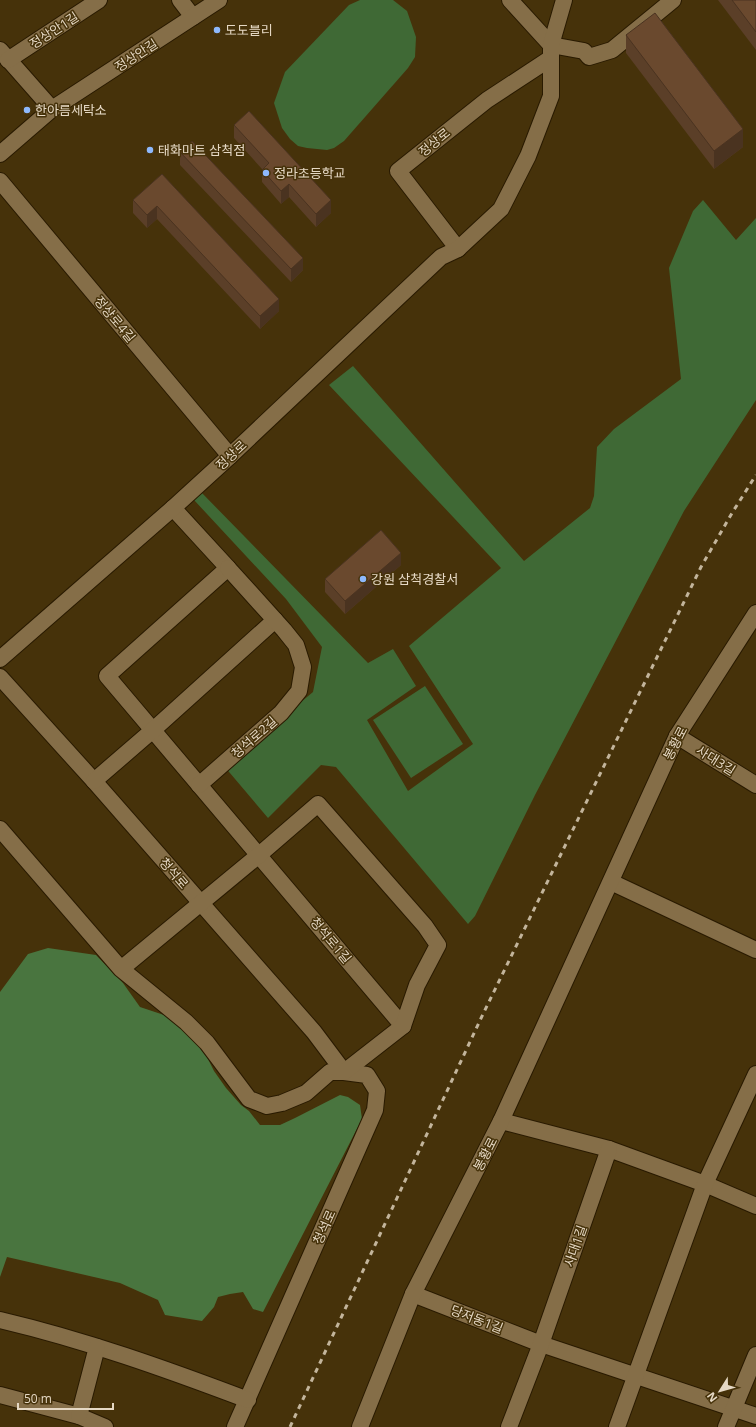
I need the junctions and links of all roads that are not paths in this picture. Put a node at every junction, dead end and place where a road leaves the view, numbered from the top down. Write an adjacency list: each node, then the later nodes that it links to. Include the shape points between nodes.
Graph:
1 (99, 0): 9 (street, 정상안1길)
2 (180, 0): 7 (street)
3 (219, 0): 7 (street, 정상안길)
4 (510, 0): 8 (street)
5 (564, 0): 8 (street, 정상로)
6 (674, 0): 8 (street, via 612,50 589,57 584,51)
7 (193, 17): 10 (street, 정상안길)
8 (551, 52): 13 (street, 정상로, via 551,96 528,156 501,209); 13 (street, 정상로, via 398,171)
9 (4, 55): 10 (street)
10 (52, 109): 11 (street, 정상안길)
11 (0, 154)
12 (0, 182): 14 (street, 정상로4길)
13 (458, 248): 14 (street, 정상로, via 441,257)
14 (230, 456): 15 (street, 정상로)
15 (172, 508): 16 (street, 청석로2길); 19 (street, 정상로)
16 (228, 568): 18 (street, 청석로2길); 21 (street, via 107,676)
17 (756, 613): 22 (street, 봉황로)
18 (275, 620): 21 (street); 24 (street, 청석로2길, via 296,646 303,667 298,691 281,713)
19 (0, 659)
20 (0, 677): 23 (street, 청석로)
21 (154, 730): 23 (street); 24 (street)
22 (677, 736): 25 (street, 사대3길); 28 (street, 봉황로)
23 (94, 781): 29 (street, 청석로)
24 (199, 785): 27 (street, 청석로1길)
25 (756, 785)
26 (0, 829): 31 (street, 청석로)
27 (259, 855): 29 (street); 32 (street, 청석로1길); 32 (street, via 318,804 425,926 438,945 417,986)
28 (611, 882): 30 (street); 35 (street, 봉황로)
29 (201, 903): 31 (street); 33 (street, 청석로, via 314,1032)
30 (756, 950)
31 (121, 969): 33 (street, 청석로, via 186,1022 249,1098 267,1106 282,1103 306,1093 330,1072)
32 (402, 1026): 33 (street, 청석로)
33 (344, 1072): 46 (street, 청석로, via 367,1075 377,1091 376,1110)
34 (756, 1074): 37 (street)
35 (501, 1121): 36 (street); 39 (street, 봉황로)
36 (609, 1149): 37 (street); 41 (street, 사대1길)
37 (706, 1184): 38 (street); 44 (street)
38 (756, 1206)
39 (413, 1294): 41 (street, 당저동1길); 52 (street, 봉황로)
40 (0, 1320): 42 (street)
41 (541, 1344): 44 (street, 당저동1길); 53 (street)
42 (97, 1347): 46 (street, via 132,1357); 48 (street)
43 (756, 1356): 47 (street)
44 (636, 1375): 47 (street, 당저동1길); 54 (street)
45 (0, 1395): 48 (street)
46 (248, 1400): 51 (street, 청석로)
47 (734, 1408): 49 (street, 당저동1길); 55 (street)
48 (79, 1416): 50 (street)
49 (756, 1416)
50 (105, 1427)
51 (235, 1427)
52 (360, 1427)
53 (509, 1427)
54 (617, 1427)
55 (726, 1427)

